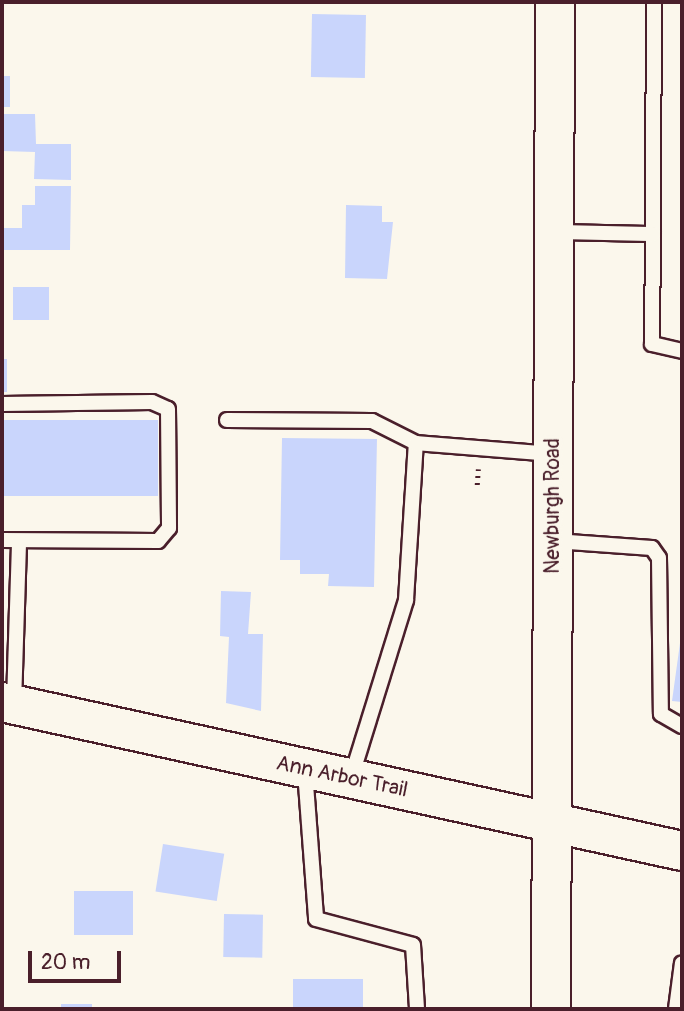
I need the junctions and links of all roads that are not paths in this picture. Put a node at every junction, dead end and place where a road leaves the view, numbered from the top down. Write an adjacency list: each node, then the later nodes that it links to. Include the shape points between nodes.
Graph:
1 (555, 2): 3 (main road, Newburgh Road)
2 (654, 2): 4 (lane)
3 (554, 232): 4 (lane); 9 (main road, Newburgh Road)
4 (653, 234): 5 (lane, via 652,344)
5 (682, 351)
6 (2, 404): 12 (lane, via 152,402 168,409 169,528 158,541)
7 (228, 420): 8 (lane, via 372,421)
8 (416, 443): 9 (lane); 16 (lane, via 406,600)
9 (553, 454): 11 (main road, Newburgh Road)
10 (2, 540): 12 (lane)
11 (553, 541): 14 (lane, via 652,548 659,558 661,714); 17 (main road, Newburgh Road)
12 (19, 542): 13 (lane)
13 (8, 703): 15 (main road, Ann Arbor Trail)
14 (682, 726)
15 (305, 769): 16 (main road, Ann Arbor Trail); 20 (lane, via 316,919 413,945)
16 (351, 779): 17 (main road, Ann Arbor Trail)
17 (554, 824): 18 (main road, Ann Arbor Trail); 21 (main road, Newburgh Road)
18 (682, 851)
19 (682, 963): 22 (lane)
20 (417, 1009)
21 (551, 1009)
22 (677, 1009)

